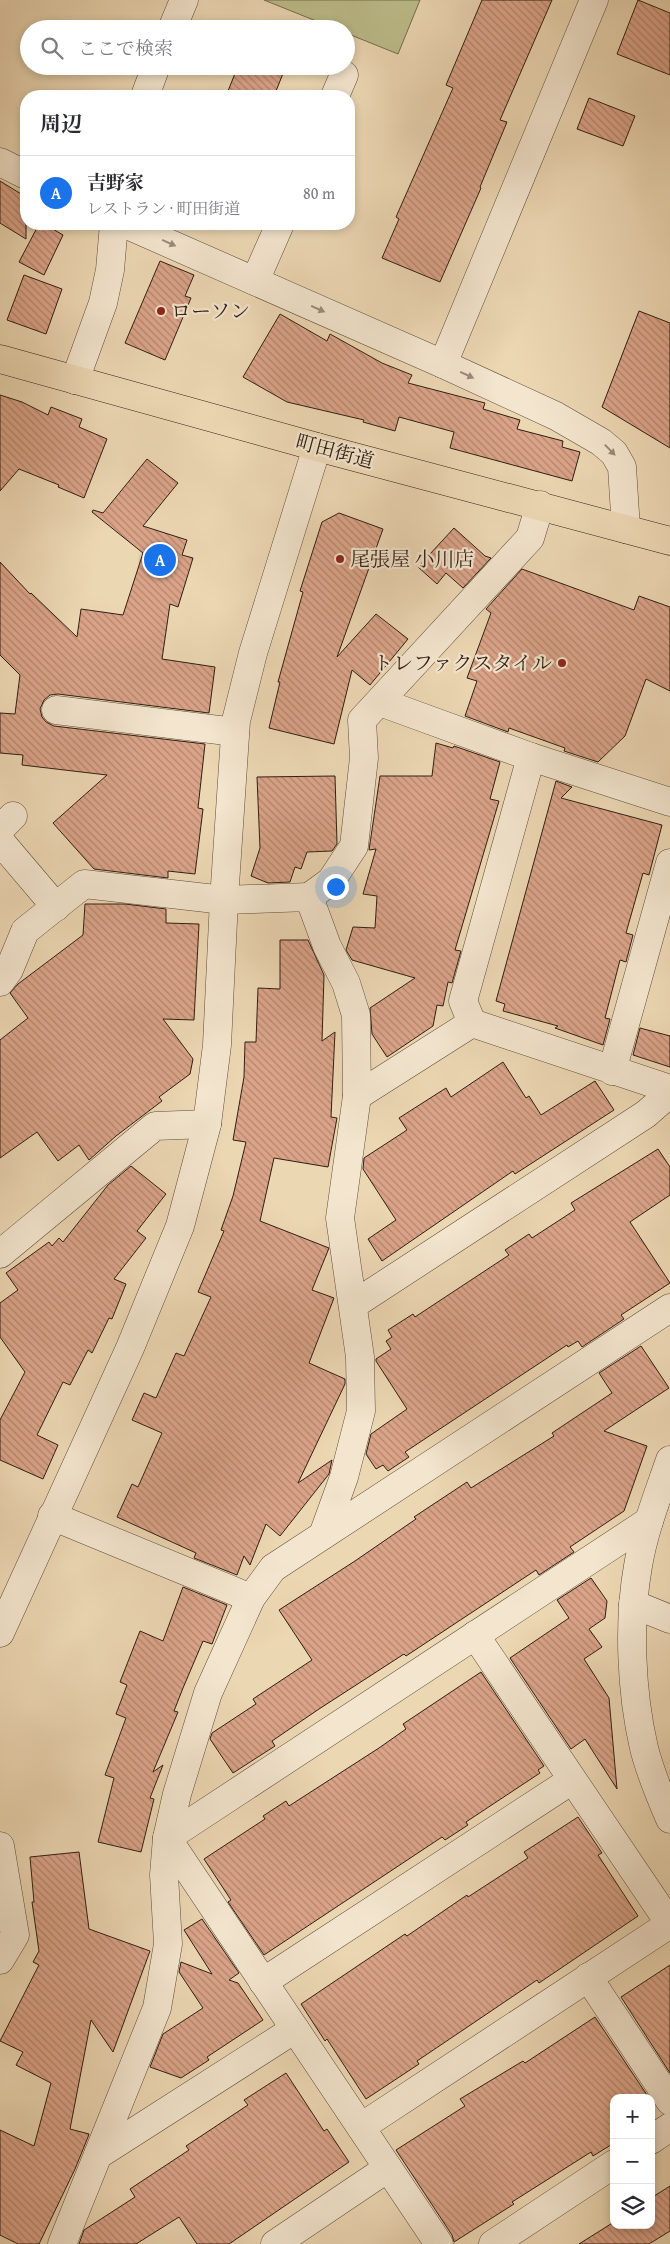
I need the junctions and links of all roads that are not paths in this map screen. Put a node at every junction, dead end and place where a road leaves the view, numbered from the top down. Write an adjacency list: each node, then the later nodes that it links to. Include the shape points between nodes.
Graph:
1 (184, 0): 3 (street)
2 (594, 0): 13 (street)
3 (176, 20)
4 (153, 75): 5 (street)
5 (147, 90)
6 (0, 162): 7 (street)
7 (20, 172)
8 (113, 230): 14 (street, via 103,303)
9 (139, 230): 11 (street, one-way to 11)
10 (277, 230): 11 (street)
11 (255, 281): 13 (street, one-way to 13)
12 (0, 358): 14 (main road, 町田街道)
13 (443, 364): 17 (street, one-way to 17, via 556,416 614,453 622,467)
14 (75, 380): 15 (main road, 町田街道)
15 (318, 447): 16 (main road, 町田街道); 21 (street, via 253,653)
16 (540, 505): 17 (main road, 町田街道); 19 (street, via 530,538)
17 (626, 529): 18 (main road, 町田街道)
18 (670, 542)
19 (380, 702): 22 (street); 26 (street, via 362,720 364,758 354,846 331,881)
20 (56, 710): 21 (street)
21 (235, 732): 27 (street)
22 (531, 757): 23 (street); 30 (street, via 463,1001)
23 (670, 802)
24 (0, 841): 28 (street)
25 (670, 863): 31 (street)
26 (310, 897): 27 (street); 34 (street, via 327,946 346,983 356,1016)
27 (224, 900): 28 (street, via 84,884); 35 (street, via 217,1045)
28 (56, 907): 29 (street, via 25,931 9,970)
29 (0, 981)
30 (472, 1023): 31 (street); 34 (street)
31 (612, 1071): 32 (street)
32 (670, 1089)
33 (670, 1093): 37 (street, via 646,1114)
34 (357, 1096): 37 (street, via 340,1218)
35 (207, 1124): 36 (street, via 155,1126); 40 (street, via 180,1226 130,1348)
36 (0, 1254)
37 (353, 1305): 42 (street, via 360,1357 362,1411 344,1477)
38 (670, 1308): 42 (street)
39 (670, 1460): 41 (street)
40 (52, 1516): 43 (street); 46 (street)
41 (649, 1521): 44 (street); 47 (street)
42 (323, 1535): 43 (street, via 273,1568)
43 (251, 1598): 50 (street, via 208,1693)
44 (633, 1604): 45 (street); 49 (street, via 636,1703 644,1749)
45 (670, 1619)
46 (0, 1633)
47 (475, 1635): 48 (street); 50 (street)
48 (572, 1780): 53 (street, via 670,1924); 54 (street)
49 (670, 1819)
50 (167, 1838): 54 (street); 60 (street, via 164,1875 168,1944 157,2008)
51 (0, 1846): 52 (street, via 15,1936)
52 (0, 1960)
53 (588, 1977): 56 (street); 57 (street)
54 (263, 1982): 55 (street)
55 (295, 2029): 57 (street); 60 (street)
56 (670, 2102)
57 (361, 2127): 62 (street)
58 (670, 2127): 59 (street)
59 (652, 2139)
60 (98, 2156): 63 (street)
61 (610, 2167): 66 (street)
62 (388, 2168): 64 (street); 65 (street)
63 (62, 2244)
64 (275, 2244)
65 (439, 2244)
66 (493, 2244)

